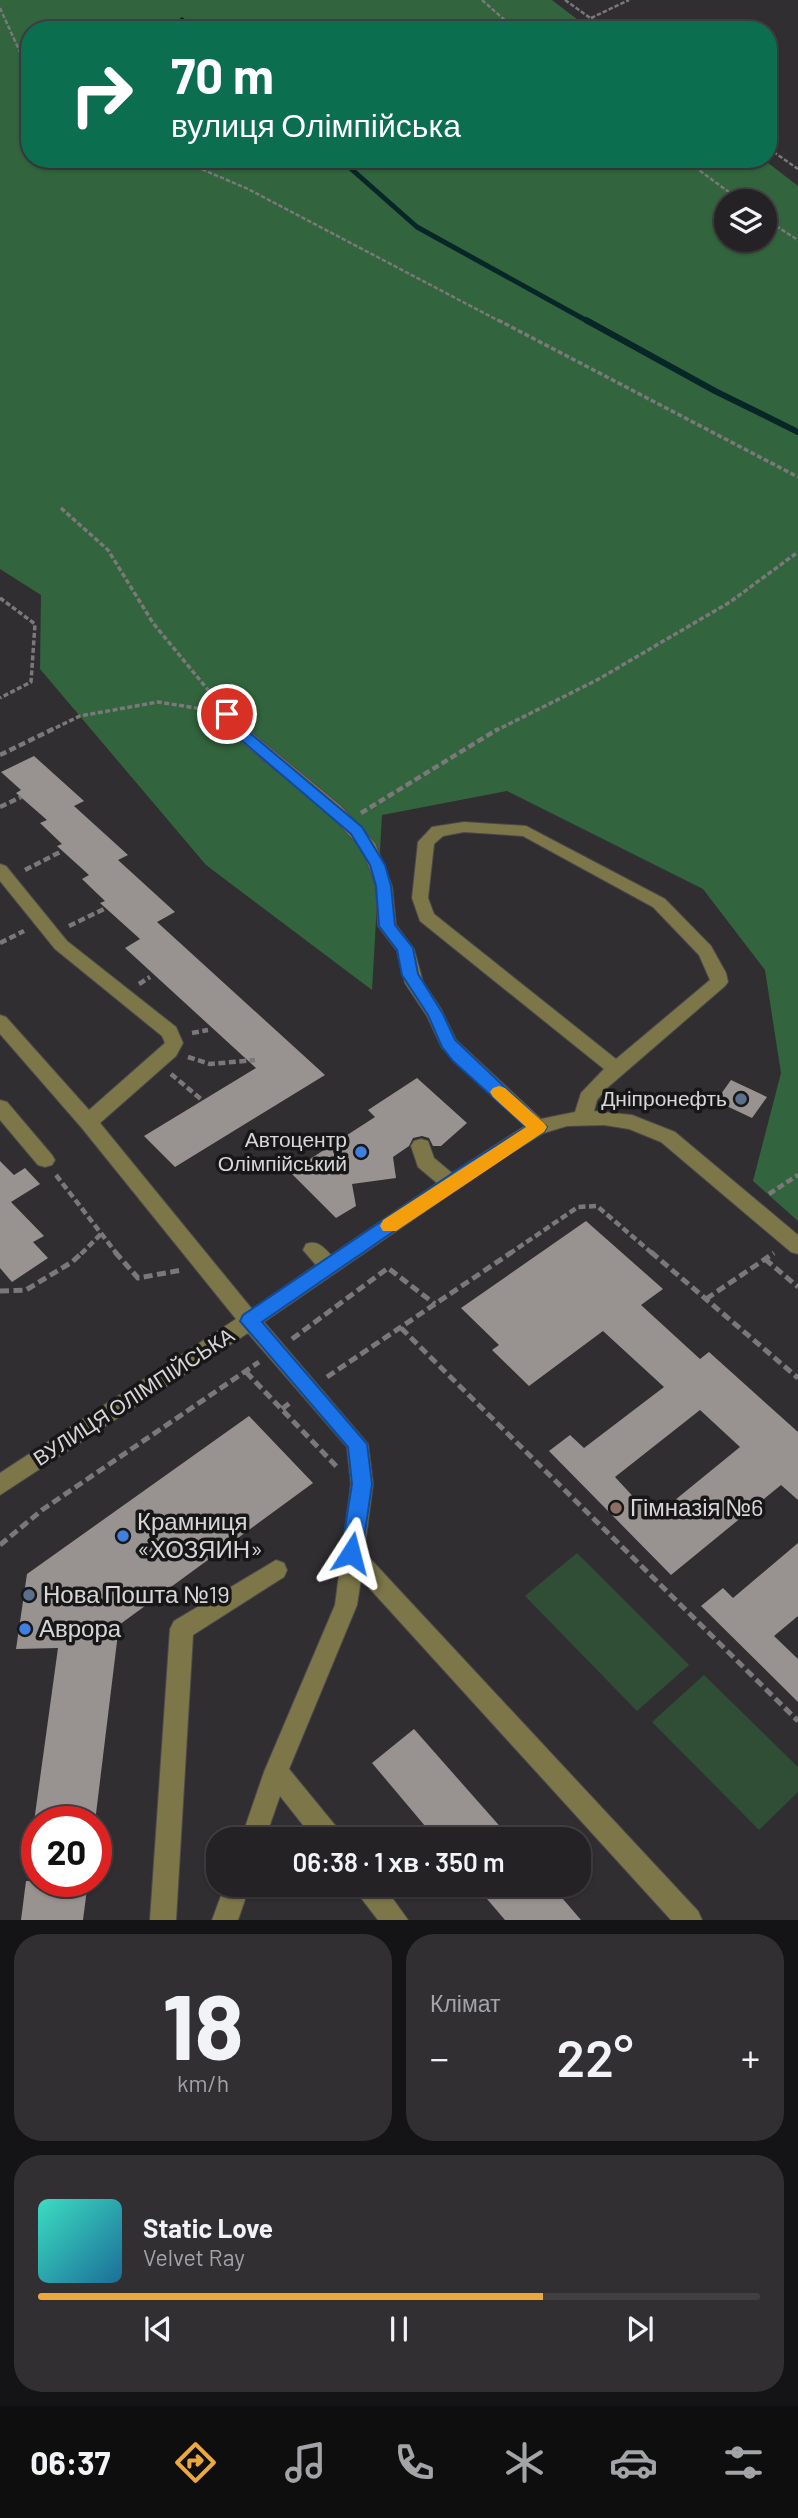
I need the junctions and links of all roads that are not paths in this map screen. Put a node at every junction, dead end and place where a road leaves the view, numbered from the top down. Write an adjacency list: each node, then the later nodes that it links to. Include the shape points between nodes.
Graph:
1 (227, 714): 8 (street, via 254,744 347,821 369,847 384,886 387,926 405,948 410,975 448,1043)
2 (4, 874): 7 (street, via 61,945 170,1032 174,1043)
3 (0, 1023): 7 (street)
4 (617, 1070): 4 (street, via 719,982 714,964 659,903 526,831 464,827 438,831 426,842 420,898 426,917); 6 (street, via 588,1098)
5 (0, 1107): 10 (street)
6 (583, 1119): 8 (street, ВУЛИЦЯ ОЛІМПІЙСЬКА); 12 (street, ВУЛИЦЯ ОЛІМПІЙСЬКА, via 632,1122 668,1137)
7 (88, 1122): 15 (street)
8 (538, 1127): 11 (street, ВУЛИЦЯ ОЛІМПІЙСЬКА)
9 (421, 1146): 11 (street, via 425,1162)
10 (45, 1160)
11 (451, 1183): 14 (street, ВУЛИЦЯ ОЛІМПІЙСЬКА)
12 (795, 1243)
13 (313, 1250): 14 (street)
14 (329, 1266): 15 (street, ВУЛИЦЯ ОЛІМПІЙСЬКА)
15 (250, 1321): 16 (street, ВУЛИЦЯ ОЛІМПІЙСЬКА); 17 (street, via 358,1444 362,1484)
16 (0, 1485)
17 (351, 1553): 19 (street, via 346,1605); 27 (street)
18 (276, 1570): 24 (street, via 182,1629)
19 (276, 1772): 20 (street); 21 (street)
20 (257, 1827)
21 (320, 1827)
22 (233, 1897): 25 (street)
23 (377, 1897): 26 (street)
24 (163, 1920)
25 (225, 1920)
26 (395, 1920)
27 (689, 1920)

